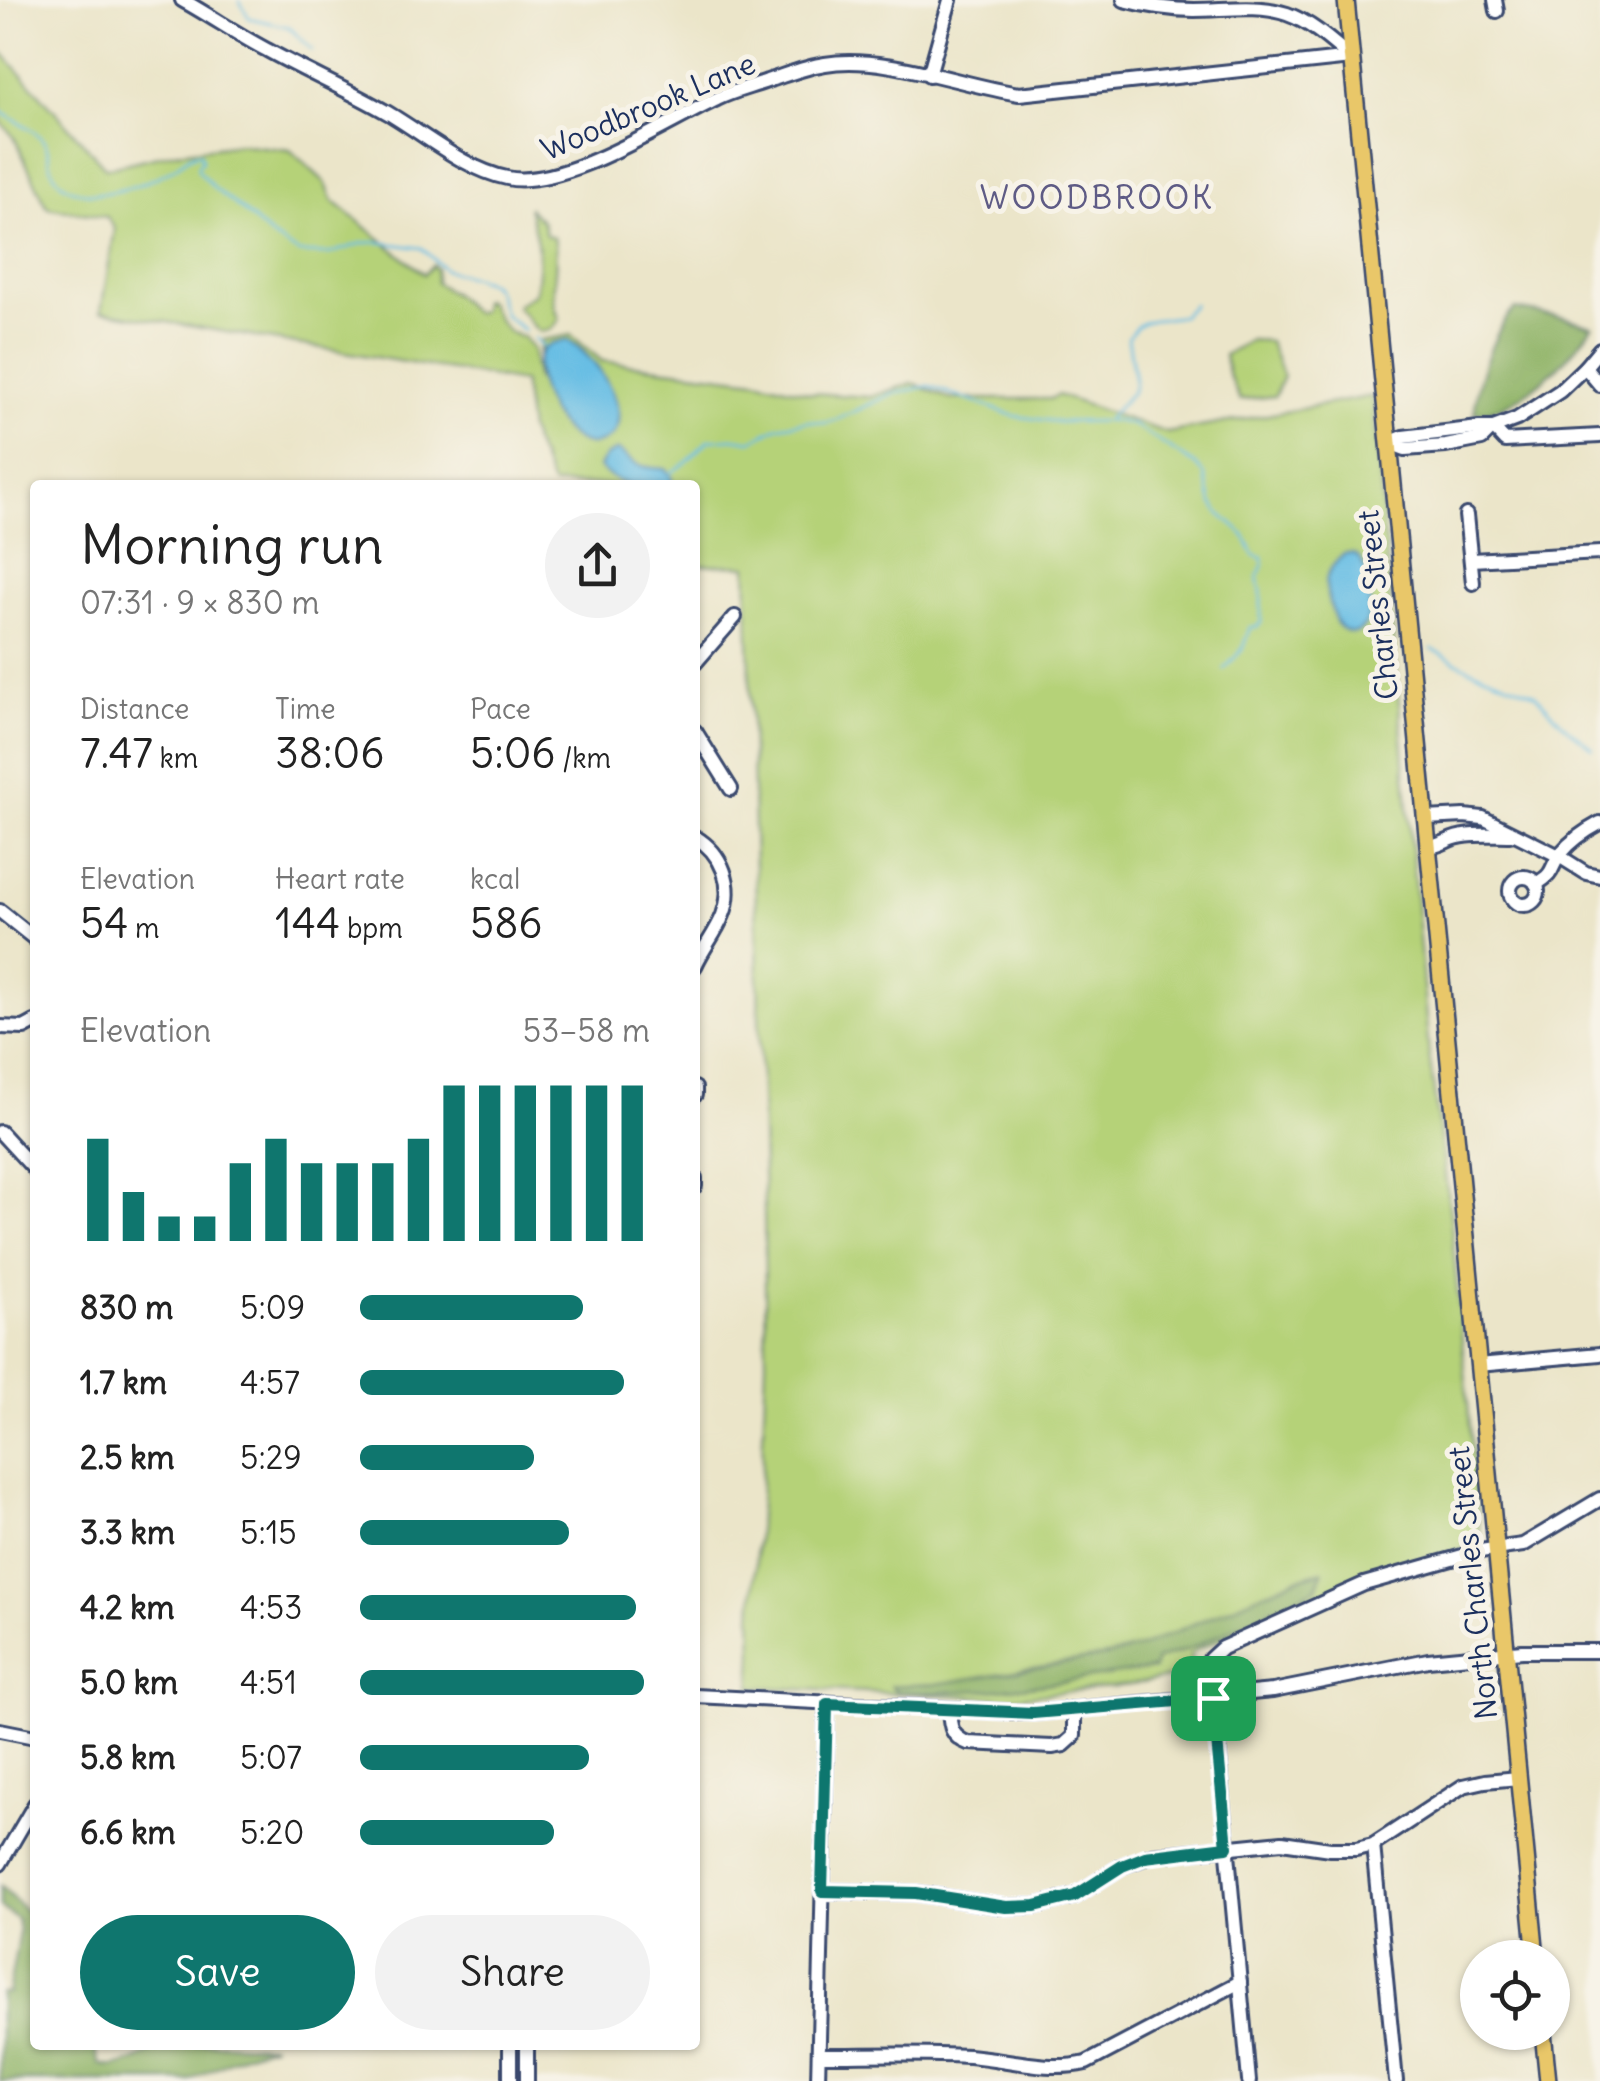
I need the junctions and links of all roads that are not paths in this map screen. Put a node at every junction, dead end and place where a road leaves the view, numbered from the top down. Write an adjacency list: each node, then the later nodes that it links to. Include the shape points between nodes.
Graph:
1 (182, 0): 6 (street, Woodbrook Lane, via 508,179 572,170 720,97 810,67 867,62)
2 (950, 0): 6 (street)
3 (1124, 0): 5 (street, via 1180,10 1275,10 1316,29)
4 (1346, 0): 5 (main road, Charles Street)
5 (1352, 58): 6 (street, Woodbrook Lane, via 1030,94); 12 (main road, Charles Street)
6 (929, 75)
7 (1600, 348): 8 (street)
8 (1585, 367): 9 (street); 10 (street, via 1540,406)
9 (1600, 385)
10 (1493, 428): 11 (street, via 1505,441); 12 (street)
11 (1600, 436)
12 (1388, 442): 21 (main road, Charles Street)
13 (1466, 515): 15 (street)
14 (1600, 553): 15 (street)
15 (1471, 560): 16 (street)
16 (1473, 584)
17 (735, 617): 18 (street)
18 (700, 657)
19 (700, 739): 20 (street)
20 (732, 790)
21 (1426, 818): 23 (street, via 1483,818); 25 (main road, Charles Street)
22 (1600, 823): 26 (street)
23 (1518, 835): 25 (street); 26 (street)
24 (700, 840): 31 (street, via 721,862 728,892 724,912)
25 (1428, 847): 36 (main road, Charles Street)
26 (1559, 856): 27 (street); 28 (street, via 1551,874)
27 (1600, 876)
28 (1536, 884)
29 (0, 911): 30 (street)
30 (30, 935)
31 (700, 944)
32 (30, 1025): 33 (street)
33 (0, 1028)
34 (0, 1132): 35 (street)
35 (30, 1165)
36 (1464, 1204): 38 (main road, North Charles Street)
37 (1600, 1354): 38 (street)
38 (1478, 1365): 40 (main road, North Charles Street)
39 (1600, 1500): 40 (street, via 1523,1545)
40 (1496, 1550): 42 (main road, North Charles Street); 44 (street, via 1364,1584 1222,1648 1210,1659)
41 (1600, 1651): 42 (street)
42 (1506, 1653): 44 (street, via 1404,1663 1290,1689); 50 (main road, North Charles Street)
43 (700, 1696): 45 (street)
44 (1213, 1698): 47 (street); 53 (street)
45 (827, 1704): 46 (street); 55 (street)
46 (949, 1710): 47 (street); 47 (street, via 960,1740 1052,1747 1074,1736)
47 (1074, 1711)
48 (0, 1730): 49 (street)
49 (30, 1736)
50 (1519, 1778): 52 (street, via 1463,1786); 56 (main road, North Charles Street)
51 (30, 1813): 54 (street)
52 (1373, 1845): 53 (street); 66 (street)
53 (1227, 1847): 55 (street, via 1145,1857 1075,1896 1035,1906); 57 (street)
54 (0, 1864)
55 (822, 1891): 61 (street)
56 (1534, 1940)
57 (1240, 1982): 61 (street, via 1073,2066); 65 (street)
58 (510, 2050): 62 (street)
59 (527, 2050): 63 (street)
60 (1545, 2050): 67 (main road)
61 (818, 2054): 64 (street)
62 (510, 2081)
63 (527, 2081)
64 (818, 2081)
65 (1249, 2081)
66 (1396, 2081)
67 (1548, 2081)

